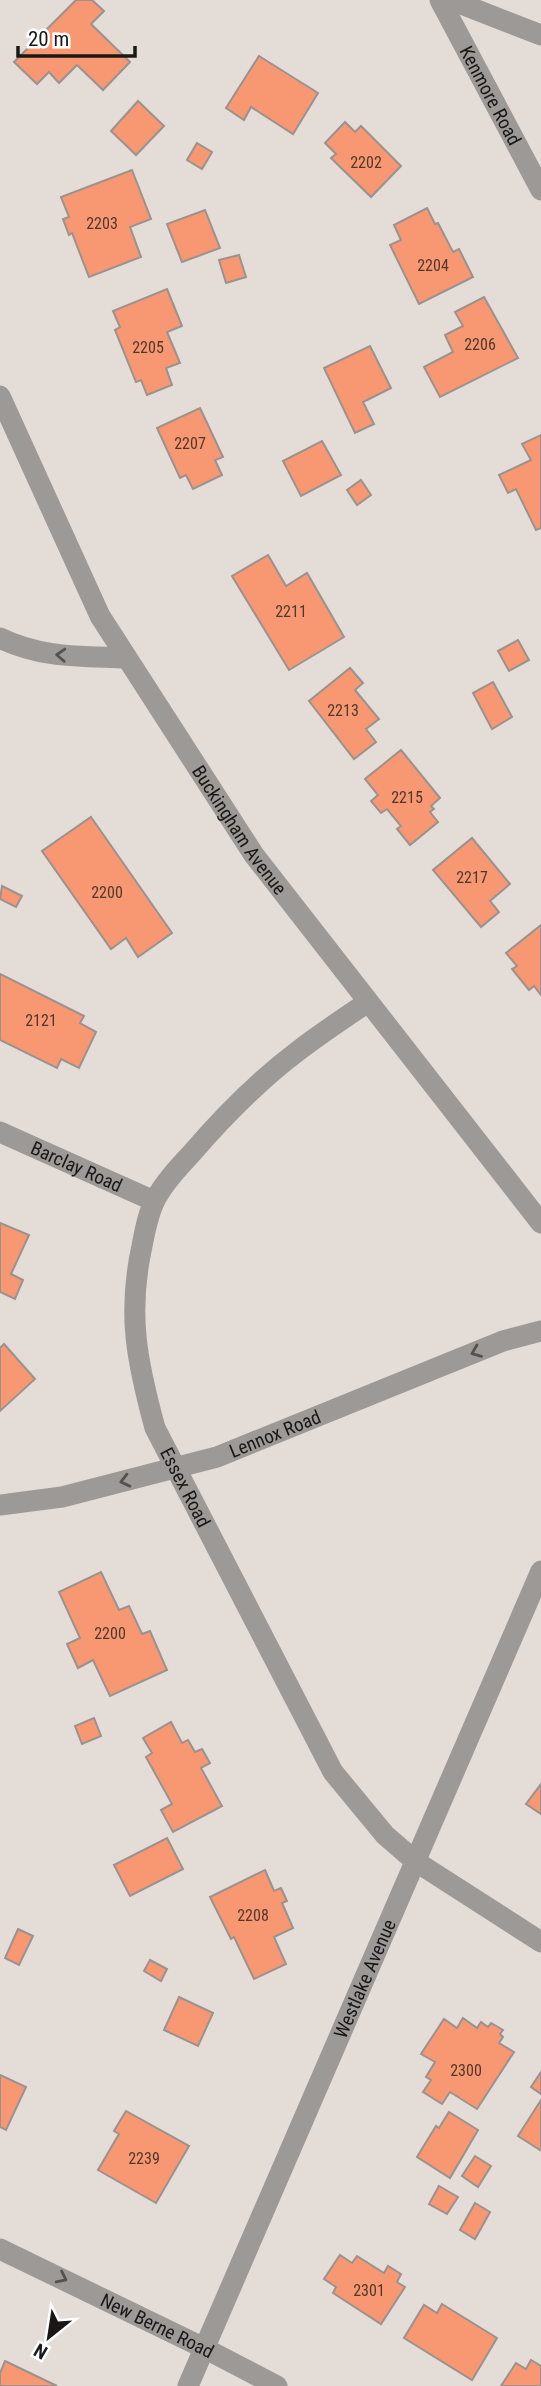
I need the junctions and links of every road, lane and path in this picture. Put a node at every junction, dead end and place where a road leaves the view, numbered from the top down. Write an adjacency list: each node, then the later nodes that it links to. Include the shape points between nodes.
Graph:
1 (440, 0): 4 (street, Kenmore Road)
2 (451, 0): 3 (street)
3 (541, 35)
4 (541, 190)
5 (0, 396): 7 (street, Buckingham Avenue, via 100,616)
6 (0, 638): 7 (street, one-way to 6, via 44,654)
7 (125, 658): 8 (street, Buckingham Avenue, via 254,855)
8 (368, 1002): 10 (street, Essex Road, via 297,1051 247,1095 216,1124); 11 (street, Buckingham Avenue)
9 (0, 1132): 10 (street, Barclay Road)
10 (154, 1200): 13 (street, Essex Road, via 136,1270 134,1324 139,1371 155,1429)
11 (541, 1223)
12 (541, 1331): 13 (street, Lennox Road, one-way to 13, via 503,1341 217,1457)
13 (175, 1468): 14 (street, Lennox Road, one-way to 14, via 62,1497); 16 (street, Essex Road, via 333,1772 385,1835)
14 (0, 1506)
15 (541, 1571): 16 (street, Westlake Avenue)
16 (415, 1861): 17 (street, Essex Road); 19 (street, Westlake Avenue)
17 (541, 1942)
18 (0, 2249): 19 (street, New Berne Road, one-way to 19)
19 (204, 2348): 20 (street, Westlake Avenue); 21 (street, New Berne Road)
20 (188, 2386)
21 (277, 2386)

